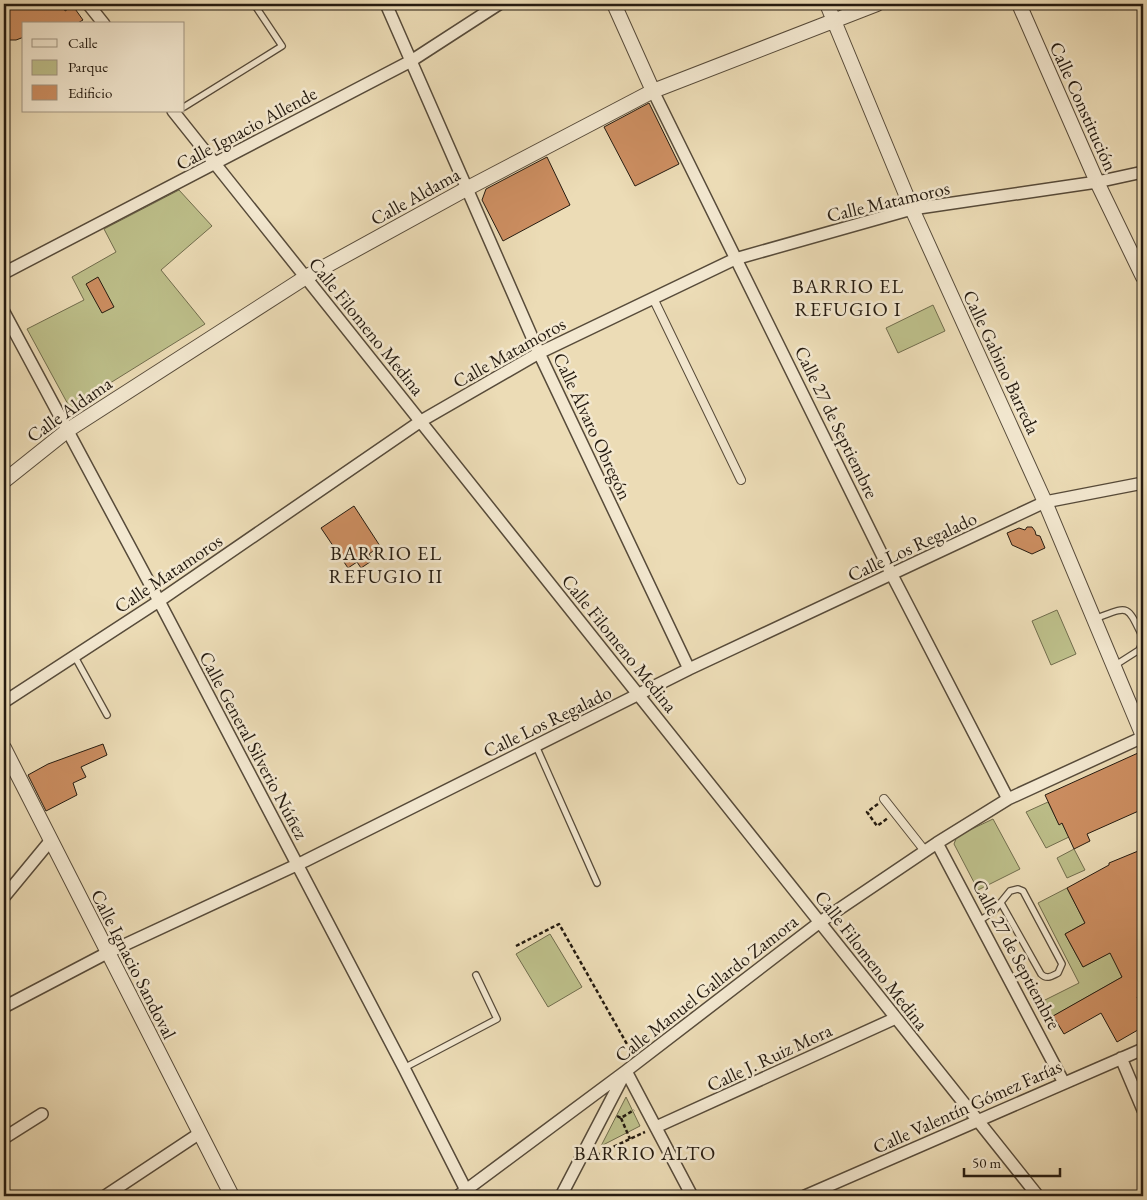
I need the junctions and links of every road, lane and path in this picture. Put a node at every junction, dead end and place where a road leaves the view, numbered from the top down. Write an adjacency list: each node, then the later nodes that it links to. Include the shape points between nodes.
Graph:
1 (88, 4): 11 (street)
2 (265, 4): 9 (lane)
3 (386, 4): 12 (street, Calle Álvaro Obregón)
4 (499, 4): 12 (street, Calle Ignacio Allende)
5 (614, 4): 13 (street, Calle 27 de Septiembre)
6 (827, 4): 10 (street, Calle Gabino Barreda)
7 (877, 4): 10 (street, Calle Aldama)
8 (1019, 4): 18 (street, Calle Constitución)
9 (256, 6): 14 (lane, via 282,46)
10 (834, 20): 13 (street, Calle Aldama); 20 (street, Calle Gabino Barreda)
11 (102, 22)
12 (411, 62): 16 (street, Calle Ignacio Allende); 19 (street, Calle Álvaro Obregón)
13 (653, 91): 19 (street, Calle Aldama); 21 (street, Calle 27 de Septiembre)
14 (185, 105)
15 (178, 112): 16 (street, Calle Filomeno Medina)
16 (216, 164): 22 (street, Calle Ignacio Allende); 23 (street, Calle Filomeno Medina)
17 (1143, 172): 18 (street, Calle Matamoros)
18 (1097, 182): 20 (street, Calle Matamoros); 24 (street, Calle Constitución)
19 (468, 188): 23 (street, Calle Aldama); 27 (street, Calle Álvaro Obregón)
20 (912, 209): 21 (street, Calle Matamoros); 33 (street, Calle Gabino Barreda)
21 (735, 259): 25 (street, Calle Matamoros); 34 (street, Calle 27 de Septiembre)
22 (4, 273)
23 (306, 277): 28 (street, Calle Filomeno Medina); 29 (street, Calle Aldama)
24 (1143, 277)
25 (653, 298): 27 (street, Calle Matamoros); 30 (street)
26 (4, 312): 29 (street, Calle General Silverio Núñez)
27 (539, 353): 28 (street, Calle Matamoros); 40 (street, Calle Álvaro Obregón)
28 (421, 421): 35 (street, Calle Matamoros); 41 (street, Calle Filomeno Medina)
29 (68, 430): 31 (street, Calle Aldama); 35 (street, Calle General Silverio Núñez)
30 (741, 480)
31 (4, 481)
32 (1143, 483): 33 (street, Calle Los Regalado)
33 (1045, 502): 34 (street, Calle Los Regalado); 36 (street, Calle Gabino Barreda)
34 (892, 575): 40 (street, Calle Los Regalado); 48 (street, Calle 27 de Septiembre)
35 (159, 601): 38 (street, Calle Matamoros); 53 (street, Calle General Silverio Núñez)
36 (1094, 618): 37 (lane, via 1120,610 1130,612); 39 (street, Calle Gabino Barreda)
37 (1143, 639): 39 (lane, via 1139,650)
38 (75, 657): 42 (street, Calle Matamoros); 43 (lane)
39 (1114, 666): 44 (street, Calle Gabino Barreda)
40 (689, 669): 41 (street, Calle Los Regalado)
41 (638, 695): 45 (street, Calle Los Regalado); 58 (street, Calle Filomeno Medina)
42 (4, 702)
43 (107, 716)
44 (1143, 737): 48 (street, Calle Manuel Gallardo Zamora)
45 (536, 746): 53 (street, Calle Los Regalado); 54 (lane)
46 (4, 748): 50 (street, Calle Ignacio Sandoval)
47 (884, 799): 49 (street); 49 (path, via 867,812 877,826)
48 (1008, 800): 51 (street, Calle Manuel Gallardo Zamora)
49 (895, 813): 52 (street)
50 (51, 840): 55 (street); 60 (street, Calle Ignacio Sandoval)
51 (937, 843): 52 (street, Calle Manuel Gallardo Zamora); 57 (street, Calle 27 de Septiembre)
52 (925, 851): 58 (street, Calle Manuel Gallardo Zamora)
53 (296, 865): 60 (street, Calle Los Regalado); 67 (street, Calle General Silverio Núñez)
54 (597, 883)
55 (4, 897)
56 (1001, 903): 56 (lane, via 1010,891 1023,891 1062,964 1058,973 1049,978 1041,974); 57 (lane)
57 (980, 921): 69 (street, Calle 27 de Septiembre)
58 (820, 922): 63 (street, Calle Filomeno Medina); 66 (street, Calle Manuel Gallardo Zamora)
59 (516, 946): 66 (path, via 559,924)
60 (107, 953): 62 (street, Calle Los Regalado); 77 (street, Calle Ignacio Sandoval)
61 (476, 975): 67 (lane, via 498,1019)
62 (4, 1007)
63 (896, 1018): 75 (street, Calle Filomeno Medina); 76 (street, Calle J. Ruiz Mora)
64 (1143, 1049): 65 (street, Calle Valentín Gómez Farías)
65 (1121, 1058): 69 (street, Calle Valentín Gómez Farías); 71 (street)
66 (638, 1063): 68 (street, Calle Manuel Gallardo Zamora)
67 (404, 1068): 81 (street, Calle General Silverio Núñez)
68 (626, 1072): 70 (street); 72 (street); 81 (street, Calle Manuel Gallardo Zamora)
69 (1064, 1083): 75 (street, Calle Valentín Gómez Farías)
70 (643, 1104): 74 (path); 76 (street)
71 (1143, 1110)
72 (606, 1111): 74 (path); 80 (street)
73 (42, 1114): 78 (street)
74 (621, 1118): 79 (path)
75 (977, 1121): 86 (street, Calle Valentín Gómez Farías); 87 (street, Calle Filomeno Medina)
76 (656, 1127): 79 (path); 85 (street)
77 (200, 1134): 82 (street); 83 (street, Calle Ignacio Sandoval)
78 (4, 1138)
79 (630, 1139): 80 (path)
80 (578, 1163): 84 (street)
81 (464, 1194)
82 (105, 1196)
83 (232, 1196)
84 (561, 1196)
85 (692, 1196)
86 (805, 1196)
87 (1038, 1196)

